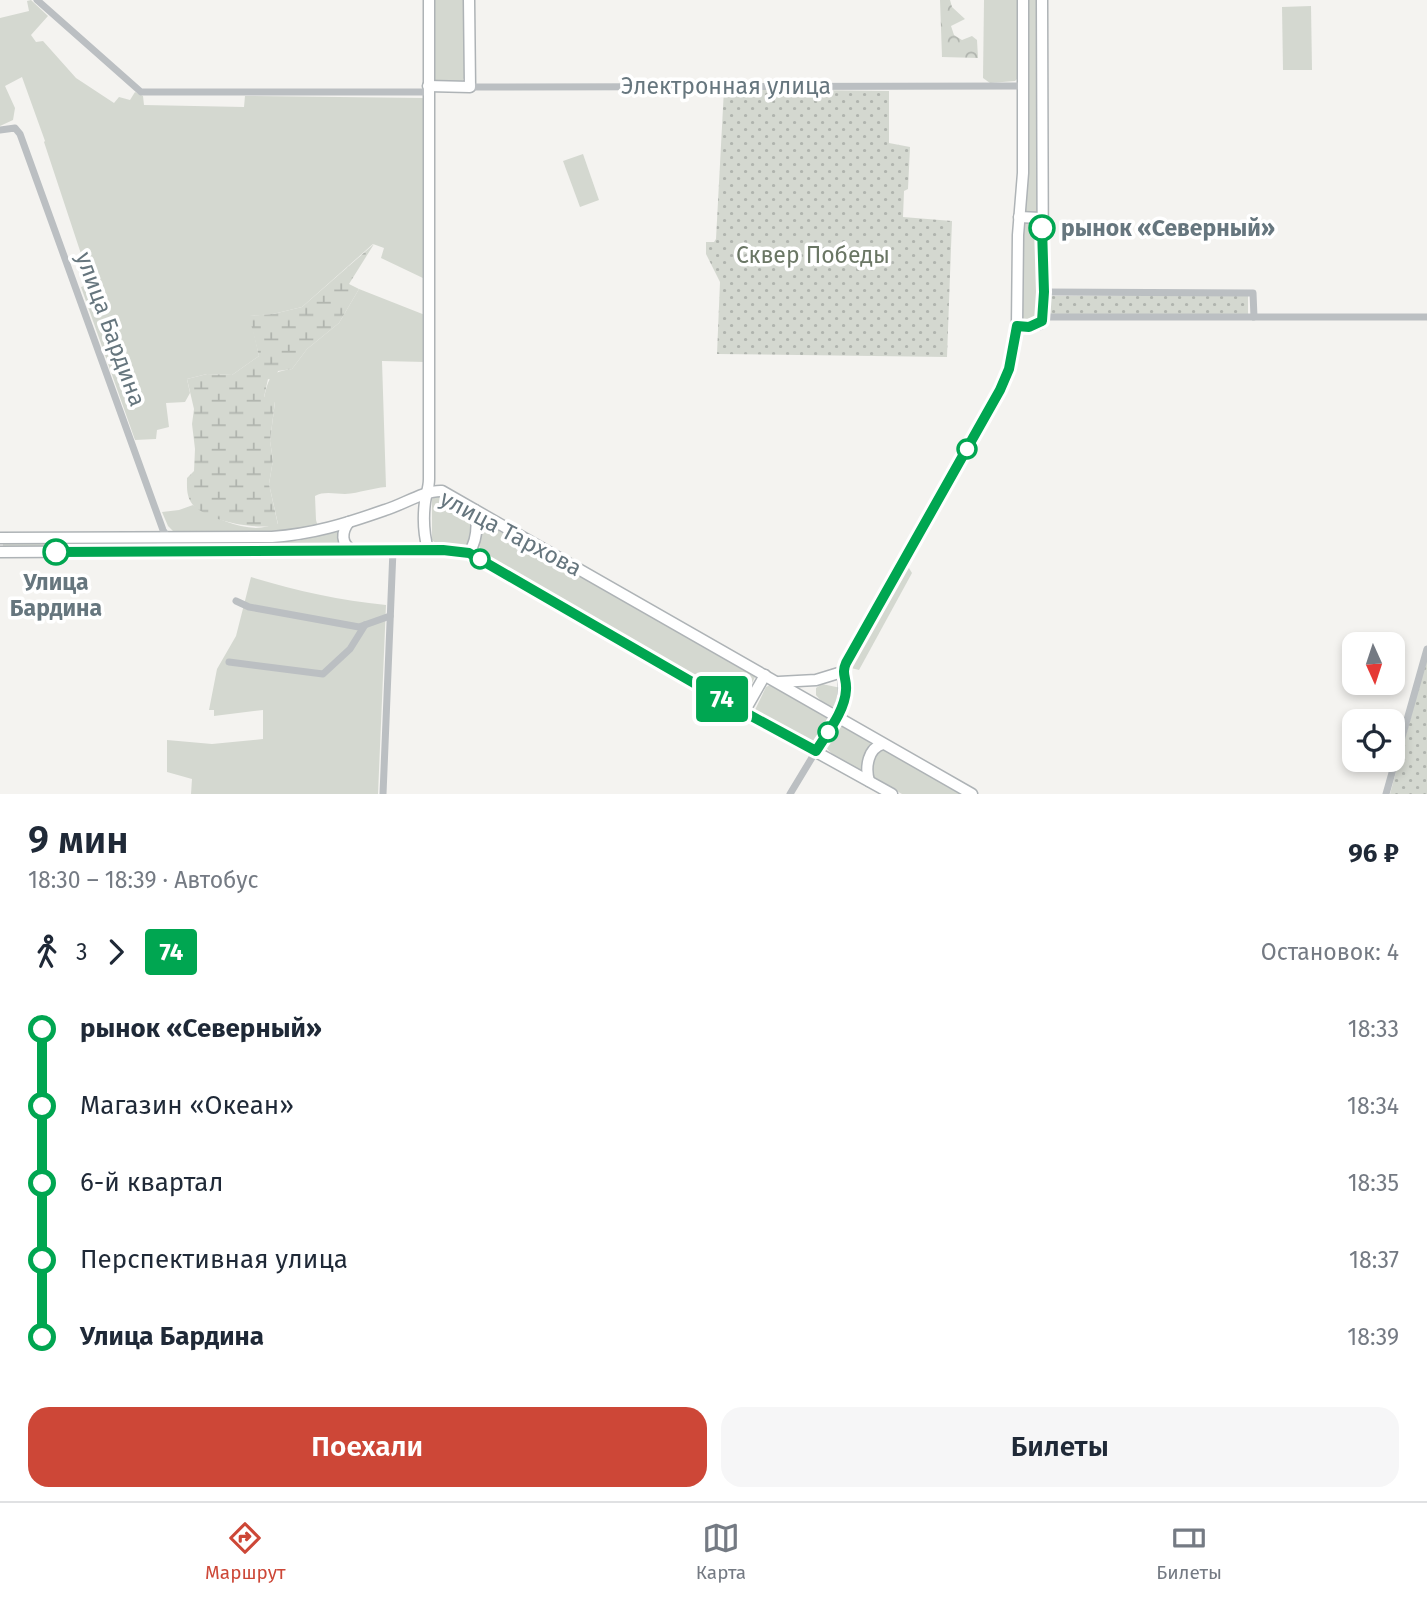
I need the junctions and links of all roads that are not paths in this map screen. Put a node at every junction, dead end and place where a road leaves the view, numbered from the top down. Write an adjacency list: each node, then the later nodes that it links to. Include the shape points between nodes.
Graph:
1 (37, 0): 8 (street, Электронная улица, via 137,90 148,93)
2 (429, 0): 8 (main road)
3 (470, 0): 7 (main road)
4 (1023, 0): 6 (main road)
5 (1042, 0): 11 (main road)
6 (1023, 86): 7 (street, Электронная улица); 10 (main road)
7 (470, 87): 8 (main road, Электронная улица)
8 (428, 89): 17 (main road)
9 (0, 130): 21 (street, улица Бардина, via 15,128 20,134)
10 (1019, 217): 11 (main road); 16 (main road)
11 (1041, 218): 12 (main road)
12 (1044, 292): 13 (main road); 14 (street, via 1252,293)
13 (1043, 317): 14 (street); 16 (main road, via 1040,324)
14 (1254, 317): 15 (street)
15 (1427, 317)
16 (1017, 326): 33 (main road, via 1000,390)
17 (429, 491): 18 (main road, улица Тархова, via 442,491); 19 (main road, улица Тархова); 23 (main road, via 425,500)
18 (475, 510): 27 (main road, via 478,524); 34 (main road, улица Тархова)
19 (350, 522): 21 (main road, улица Тархова, via 308,534); 25 (main road, via 343,538)
20 (0, 538): 21 (main road, улица Тархова)
21 (168, 538): 24 (main road)
22 (393, 550): 23 (main road, улица Тархова); 25 (main road, улица Тархова); 29 (street)
23 (428, 550): 27 (main road, улица Тархова)
24 (170, 551): 25 (main road, улица Тархова); 26 (main road, улица Тархова)
25 (353, 551)
26 (0, 552)
27 (469, 553): 36 (main road, улица Тархова)
28 (236, 601): 30 (street, via 342,625)
29 (390, 616): 30 (street); 41 (street)
30 (365, 625): 32 (street, via 350,649 323,674)
31 (1427, 649): 45 (street)
32 (229, 662)
33 (842, 672): 35 (main road, via 816,680); 37 (main road, via 846,691)
34 (765, 675): 35 (main road, улица Тархова); 36 (main road)
35 (778, 682): 37 (main road, улица Тархова)
36 (744, 712): 39 (main road, улица Тархова)
37 (837, 716): 38 (main road, улица Тархова); 39 (main road)
38 (883, 744): 40 (main road, via 871,753); 44 (main road, улица Тархова)
39 (816, 751): 40 (main road, улица Тархова); 42 (street)
40 (869, 781): 43 (main road, улица Тархова)
41 (383, 794)
42 (790, 794)
43 (892, 794)
44 (972, 794)
45 (1386, 794)

